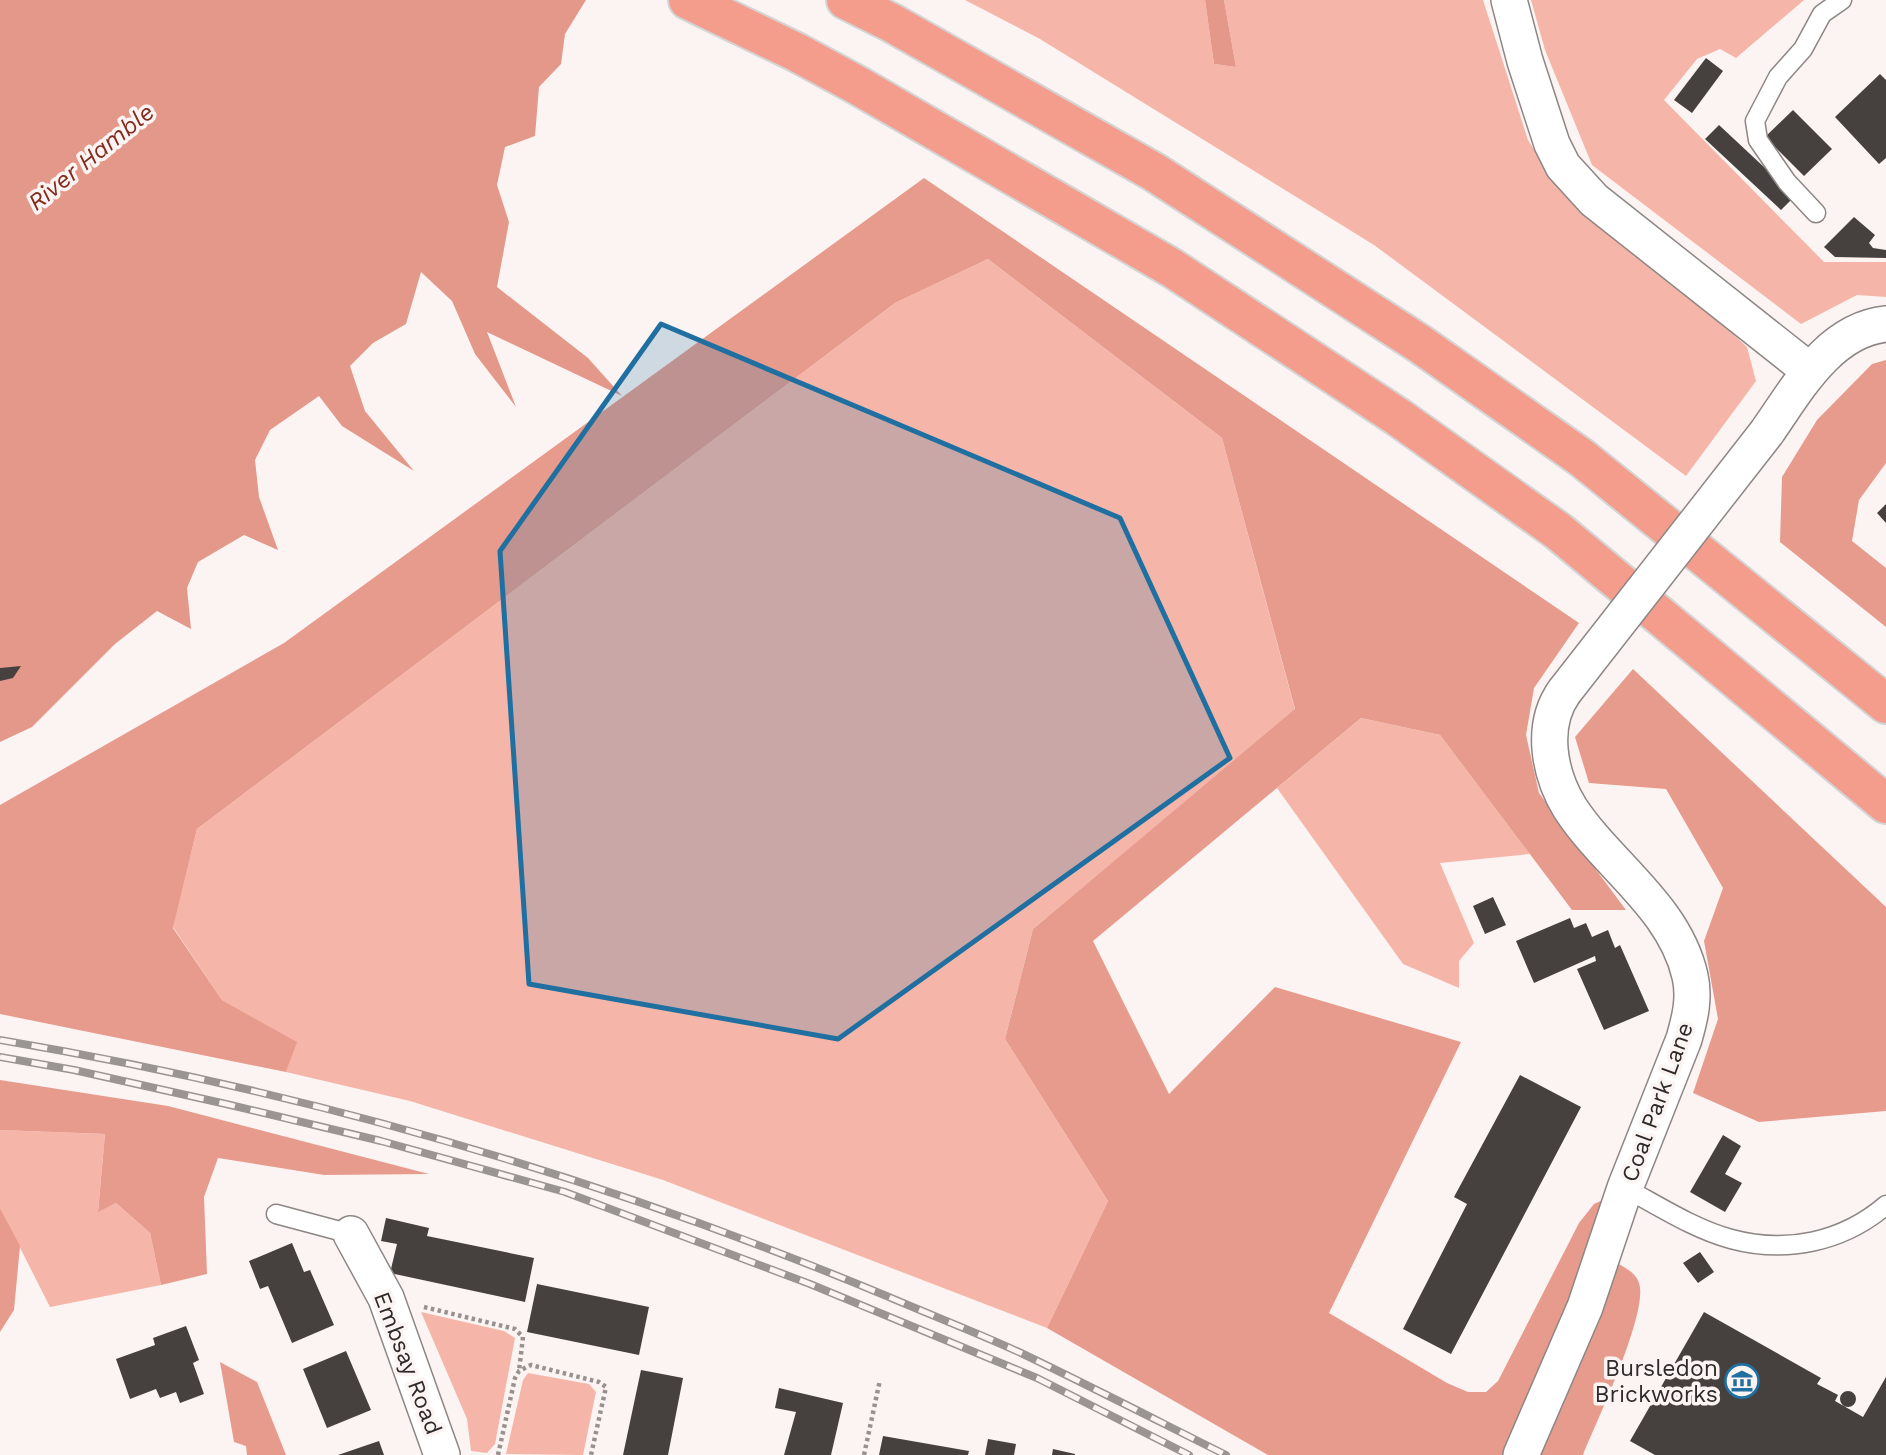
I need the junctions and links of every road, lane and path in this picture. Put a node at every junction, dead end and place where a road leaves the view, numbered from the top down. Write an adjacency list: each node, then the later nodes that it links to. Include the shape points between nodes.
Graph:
1 (688, 0): 9 (highway, via 857,85 1172,268 1479,473 1558,531)
2 (846, 0): 8 (highway, via 1154,172 1442,359 1582,458)
3 (1509, 0): 7 (street, via 1537,100 1563,166 1594,200)
4 (1842, 0): 5 (lane, via 1822,14 1803,49 1778,77 1755,121 1758,140)
5 (1816, 213)
6 (1886, 324): 7 (street, via 1837,345)
7 (1810, 371): 10 (street, Coal Park Lane, bridge, via 1564,692 1552,714 1553,770 1570,808 1648,898 1686,962 1690,978 1690,1014 1684,1039)
8 (1886, 704)
9 (1886, 804)
10 (1625, 1188): 11 (lane, via 1712,1233 1755,1244 1828,1239 1848,1232); 21 (street, Coal Park Lane, via 1586,1307)
11 (1886, 1205)
12 (276, 1214): 13 (lane)
13 (351, 1234): 14 (street, Embsay Road)
14 (386, 1298): 15 (path, via 515,1329 523,1337); 17 (street, Embsay Road)
15 (519, 1371): 18 (path); 19 (path, via 531,1365 606,1387)
16 (880, 1380): 20 (path)
17 (442, 1455)
18 (498, 1455)
19 (591, 1455)
20 (864, 1455)
21 (1521, 1455)

